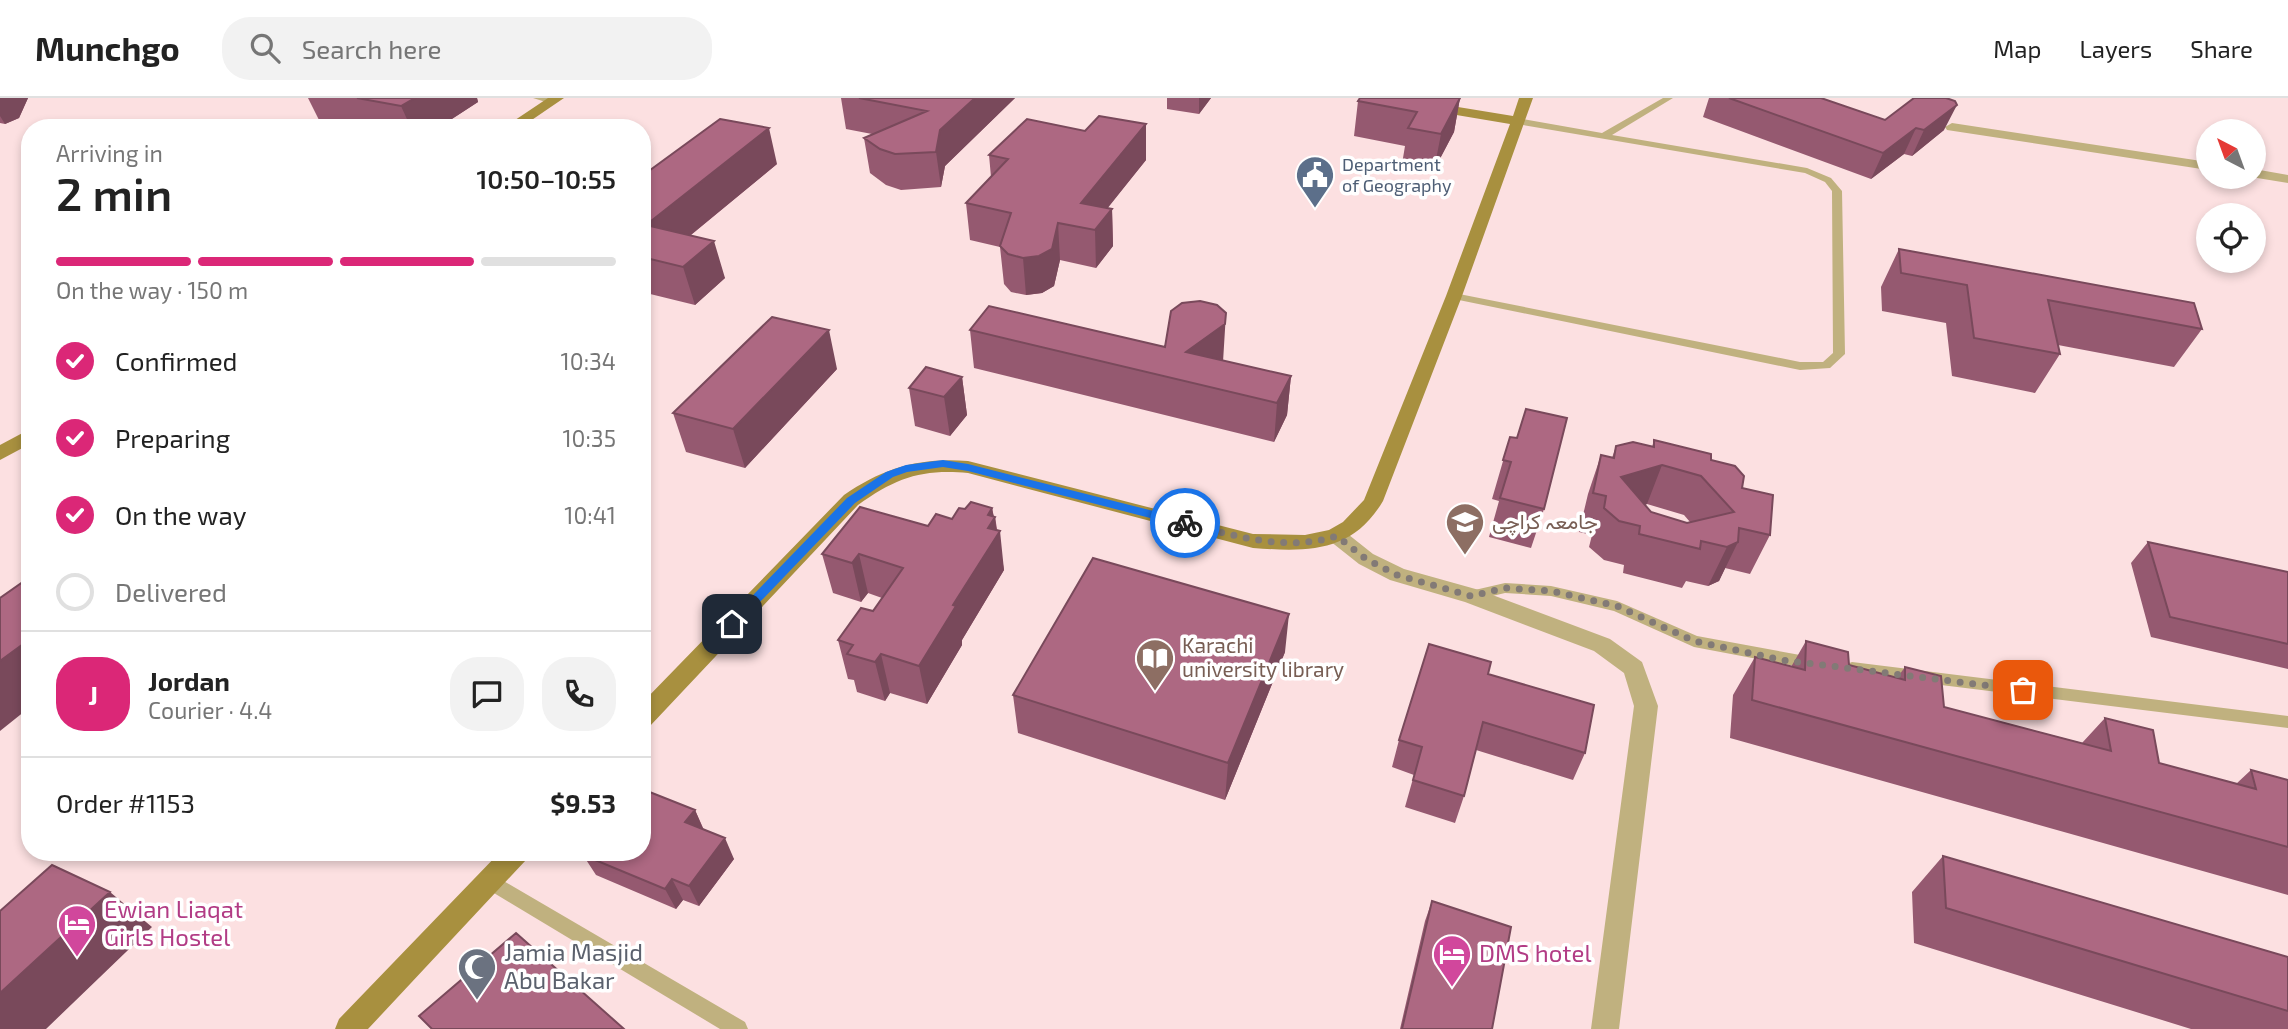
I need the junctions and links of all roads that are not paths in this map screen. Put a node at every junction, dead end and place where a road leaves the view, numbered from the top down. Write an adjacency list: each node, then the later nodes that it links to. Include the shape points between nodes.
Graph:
1 (537, 98): 5 (lane)
2 (1378, 98): 7 (street)
3 (1526, 98): 7 (street)
4 (1670, 98): 9 (lane)
5 (554, 100): 6 (street)
6 (524, 119)
7 (1517, 121): 9 (lane); 13 (street)
8 (1952, 127): 10 (street)
9 (1605, 135): 13 (lane, via 1807,171 1833,184 1837,191 1836,358 1818,366 1800,366)
10 (2196, 164)
11 (2266, 175): 12 (street)
12 (2288, 179)
13 (1454, 296): 16 (street, via 1373,502 1366,515)
14 (21, 441): 15 (street)
15 (0, 454)
16 (1337, 536): 17 (street, via 1397,575); 18 (street, via 1290,543 1253,541 968,467 943,464 906,469 851,500)
17 (1471, 596): 19 (lane, via 1505,588 1551,591 1617,606 1694,641 1782,660); 24 (street, via 1602,645 1634,668 1646,706)
18 (651, 710)
19 (2288, 722)
20 (509, 861): 21 (street)
21 (490, 881): 22 (street); 23 (lane)
22 (349, 1029)
23 (738, 1029)
24 (1605, 1029)

